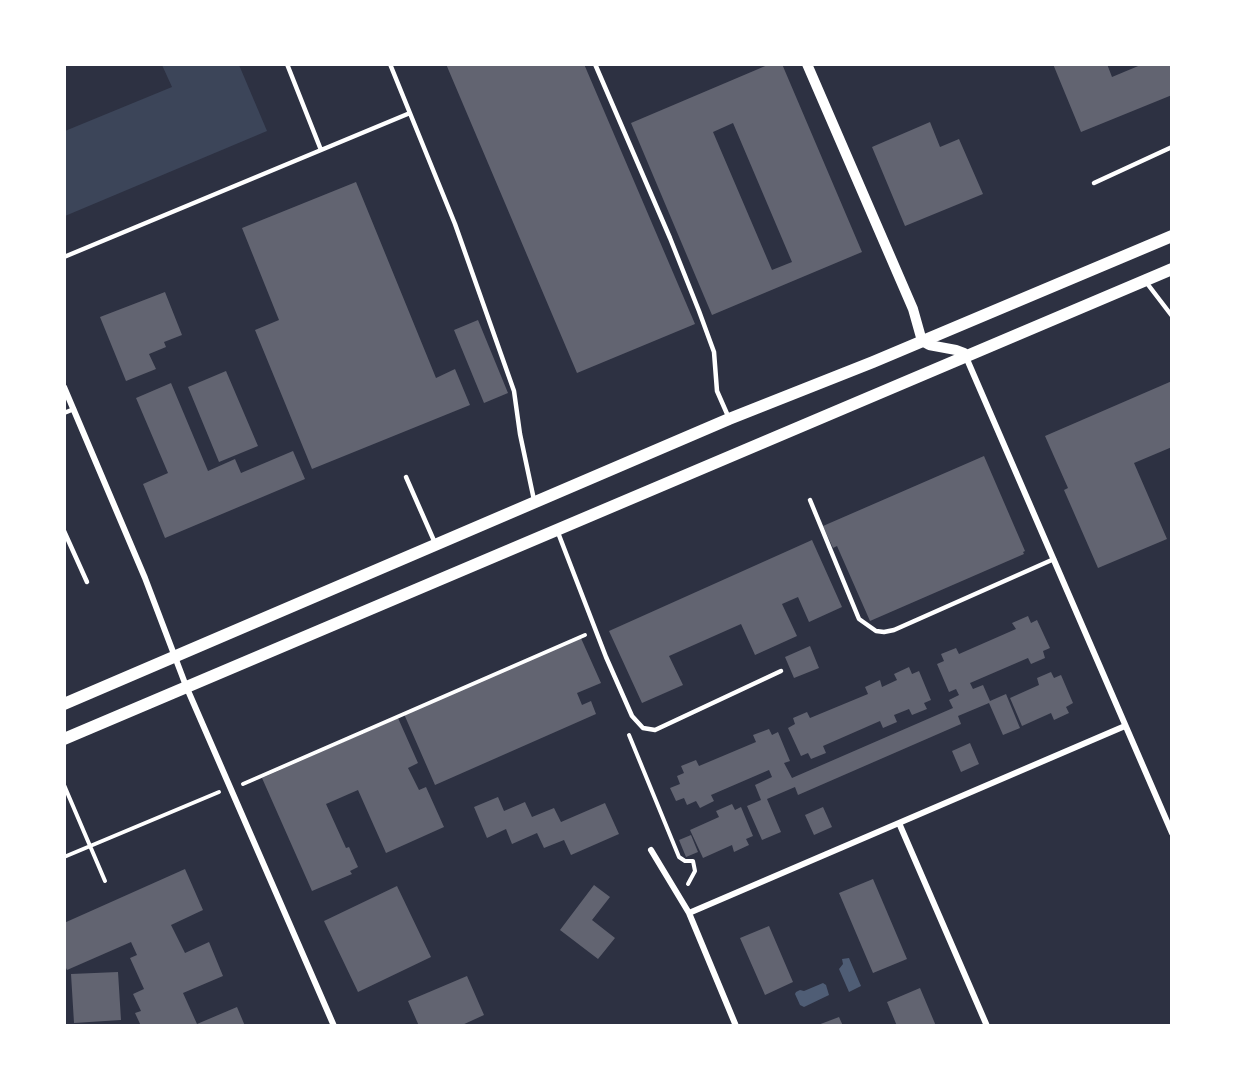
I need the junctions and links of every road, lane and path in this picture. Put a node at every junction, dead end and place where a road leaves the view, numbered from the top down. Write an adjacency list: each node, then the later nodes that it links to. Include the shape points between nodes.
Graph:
1 (287, 64): 7 (lane)
2 (390, 64): 5 (lane)
3 (595, 64): 19 (lane, via 714,352 717,391)
4 (807, 64): 14 (street, via 913,309)
5 (410, 113): 7 (lane); 22 (lane, via 455,224 514,391)
6 (1172, 147): 8 (lane)
7 (321, 150): 10 (lane)
8 (1094, 183)
9 (1172, 236): 14 (main road)
10 (64, 257)
11 (1172, 269): 12 (main road)
12 (1145, 280): 13 (lane); 15 (main road)
13 (1172, 316)
14 (922, 341): 15 (street); 19 (main road)
15 (966, 356): 23 (main road); 26 (street)
16 (64, 387): 17 (street)
17 (74, 408): 18 (lane); 29 (street)
18 (64, 413)
19 (729, 419): 22 (main road)
20 (406, 477): 25 (lane)
21 (810, 500): 26 (lane, via 859,619 876,631 894,630)
22 (535, 503): 25 (main road)
23 (557, 530): 30 (lane, via 606,657 632,716 643,728 655,730); 31 (main road)
24 (64, 531): 27 (lane)
25 (436, 546): 29 (main road)
26 (1054, 559): 33 (street)
27 (87, 582)
28 (589, 642): 37 (path, via 585,635 581,636 247,784)
29 (176, 656): 31 (street); 32 (main road)
30 (781, 671)
31 (186, 686): 35 (main road); 37 (street)
32 (64, 704)
33 (1125, 726): 38 (street); 39 (street)
34 (626, 729): 44 (path, via 679,857 693,861 695,871 686,891)
35 (64, 739)
36 (64, 785): 40 (path)
37 (230, 787): 40 (path); 45 (street)
38 (899, 823): 44 (street); 47 (street)
39 (1172, 832)
40 (90, 846): 42 (path); 43 (path)
41 (651, 850): 44 (street)
42 (64, 857)
43 (105, 880)
44 (689, 913): 46 (street)
45 (334, 1026)
46 (736, 1026)
47 (987, 1026)

